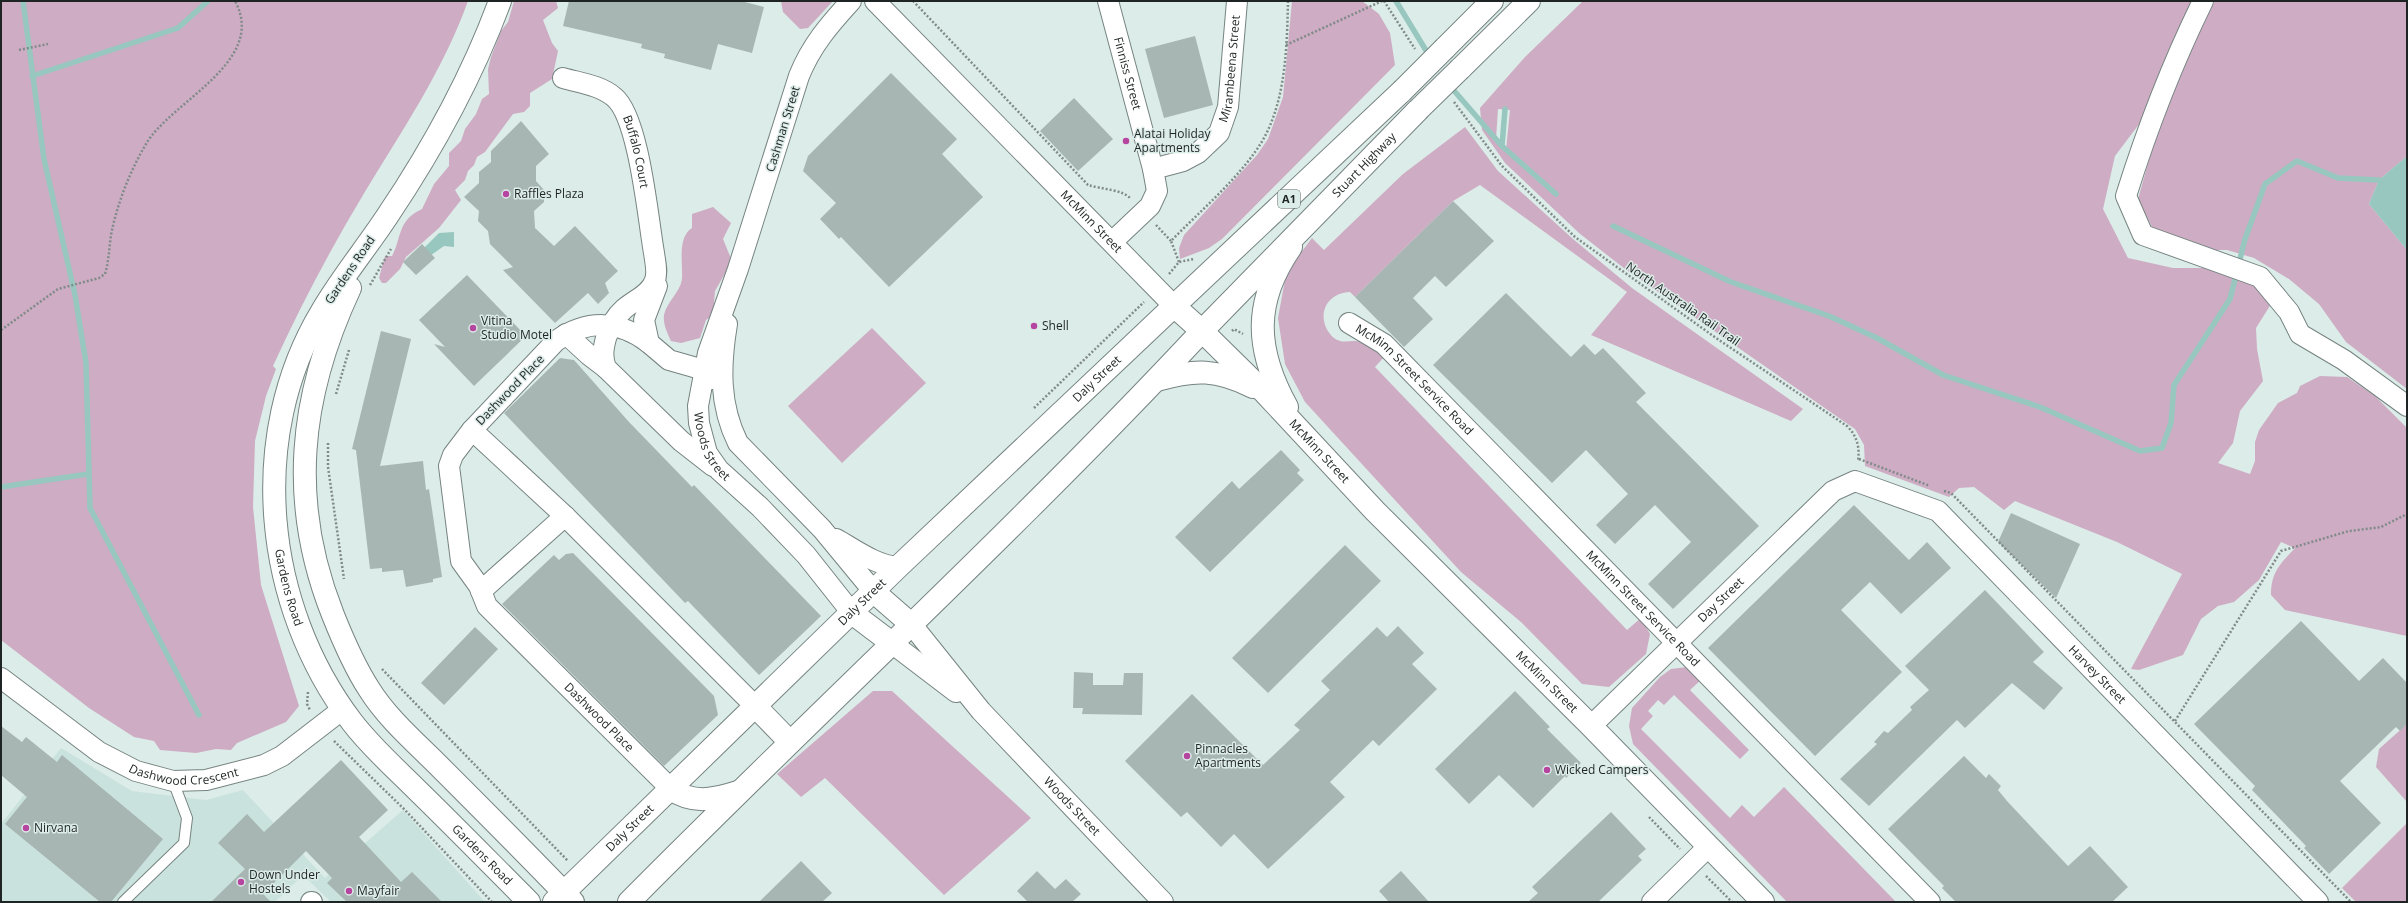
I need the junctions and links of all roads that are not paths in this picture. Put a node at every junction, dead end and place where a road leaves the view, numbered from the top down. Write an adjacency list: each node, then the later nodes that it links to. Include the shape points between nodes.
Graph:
1 (500, 1): 13 (main road, Gardens Road, via 452,109)
2 (851, 1): 16 (street, Cashman Street, via 821,33 805,61)
3 (875, 1): 15 (street, McMinn Street)
4 (1108, 1): 12 (street, Finniss Street)
5 (1237, 1): 12 (street, Mirambeena Street, via 1228,107 1222,128 1212,142 1198,153 1183,161)
6 (1484, 1): 10 (street)
7 (1492, 1): 10 (main road, A1)
8 (1528, 1): 14 (main road, Stuart Highway / A1, bridge)
9 (2203, 1): 29 (street, via 2142,144 2126,196 2143,235 2260,278 2289,312 2300,334 2344,360)
10 (1467, 25): 18 (main road, A1, bridge, via 1402,91)
11 (563, 78): 17 (street, Buffalo Court, via 606,91 626,113 634,137)
12 (1153, 169): 15 (street, via 1156,191 1150,206)
13 (387, 216): 48 (main road, Gardens Road, via 360,264 323,354 309,411 304,472 308,532 314,563 338,628); 50 (main road, Gardens Road, via 322,312 300,357 285,402 275,466 277,538 290,602 316,665)
14 (1308, 221): 21 (main road, Stuart Highway / A1); 33 (main road, via 1272,278 1263,306 1262,325 1265,353 1278,390)
15 (1112, 242): 18 (street, McMinn Street)
16 (738, 269): 25 (street, Cashman Street); 27 (street, Cashman Street, via 725,334)
17 (655, 274): 20 (street, via 647,292 620,312); 23 (street, Buffalo Court, via 656,289 644,320)
18 (1174, 306): 21 (main road, McMinn Street); 40 (main road, Daly Street)
19 (1349, 323): 45 (street, McMinn Street Service Road, via 1384,344)
20 (610, 326): 22 (street, via 588,325); 23 (street, via 632,332); 24 (street, via 603,355)
21 (1202, 331): 26 (main road); 28 (main road, McMinn Street)
22 (566, 334): 24 (street); 31 (street, Dashwood Place, via 556,341)
23 (649, 344): 25 (street, via 670,360)
24 (606, 368): 34 (street, via 681,441)
25 (704, 370): 27 (street); 32 (street, Woods Street, via 698,406)
26 (1157, 380): 28 (main road, via 1181,373 1205,371 1240,380); 44 (main road)
27 (721, 386): 30 (street, Woods Street)
28 (1264, 393): 33 (main road, McMinn Street)
29 (2407, 406)
30 (731, 429): 32 (street); 36 (street, Woods Street, via 746,452)
31 (472, 430): 38 (street, Dashwood Place); 41 (street, Dashwood Place, via 453,455 449,471 461,561)
32 (702, 438): 34 (street, Woods Street, via 707,453)
33 (1314, 445): 52 (main road, McMinn Street, via 1376,511)
34 (719, 470): 37 (street, Woods Street)
35 (1855, 481): 45 (street, Day Street, via 1833,491); 68 (street, Harvey Street, via 1938,511)
36 (780, 487): 37 (street); 39 (street, Woods Street)
37 (760, 506): 43 (street, Woods Street, via 806,555)
38 (565, 516): 41 (street); 49 (street, Dashwood Place)
39 (822, 528): 40 (street, Woods Street, via 866,556 882,564); 42 (street, Woods Street)
40 (898, 567): 42 (main road, Daly Street)
41 (481, 592): 56 (street, Dashwood Place, via 488,606)
42 (874, 592): 43 (main road, Daly Street); 44 (main road)
43 (852, 613): 46 (main road); 49 (main road, Daly Street)
44 (912, 625): 46 (main road); 51 (street, Woods Street)
45 (1675, 643): 52 (street, Day Street); 67 (street, McMinn Street Service Road)
46 (893, 644): 51 (street, Woods Street); 53 (main road)
47 (1, 678): 55 (street, Dashwood Crescent, via 99,752 136,771)
48 (368, 689): 50 (main road, Dashwood Crescent); 54 (main road, Gardens Road, via 392,719)
49 (756, 707): 53 (main road); 56 (main road, Daly Street)
50 (343, 709): 55 (street, Dashwood Crescent, via 282,756 264,765 206,780); 58 (main road, Gardens Road, via 366,739)
51 (981, 712): 64 (street, Woods Street)
52 (1591, 726): 59 (main road, McMinn Street)
53 (790, 742): 57 (main road)
54 (445, 772): 58 (main road); 60 (main road, Gardens Road)
55 (174, 781): 61 (lane, via 187,818 184,843)
56 (671, 789): 57 (main road, Dashwood Place, via 682,797 700,800); 60 (main road, Daly Street)
57 (738, 792): 63 (main road)
58 (422, 795): 62 (main road, Gardens Road)
59 (1709, 846): 65 (street); 66 (main road, McMinn Street)
60 (564, 899)
61 (123, 902)
62 (529, 902)
63 (630, 902)
64 (1163, 902)
65 (1652, 902)
66 (1763, 902)
67 (1930, 902)
68 (2318, 902)

